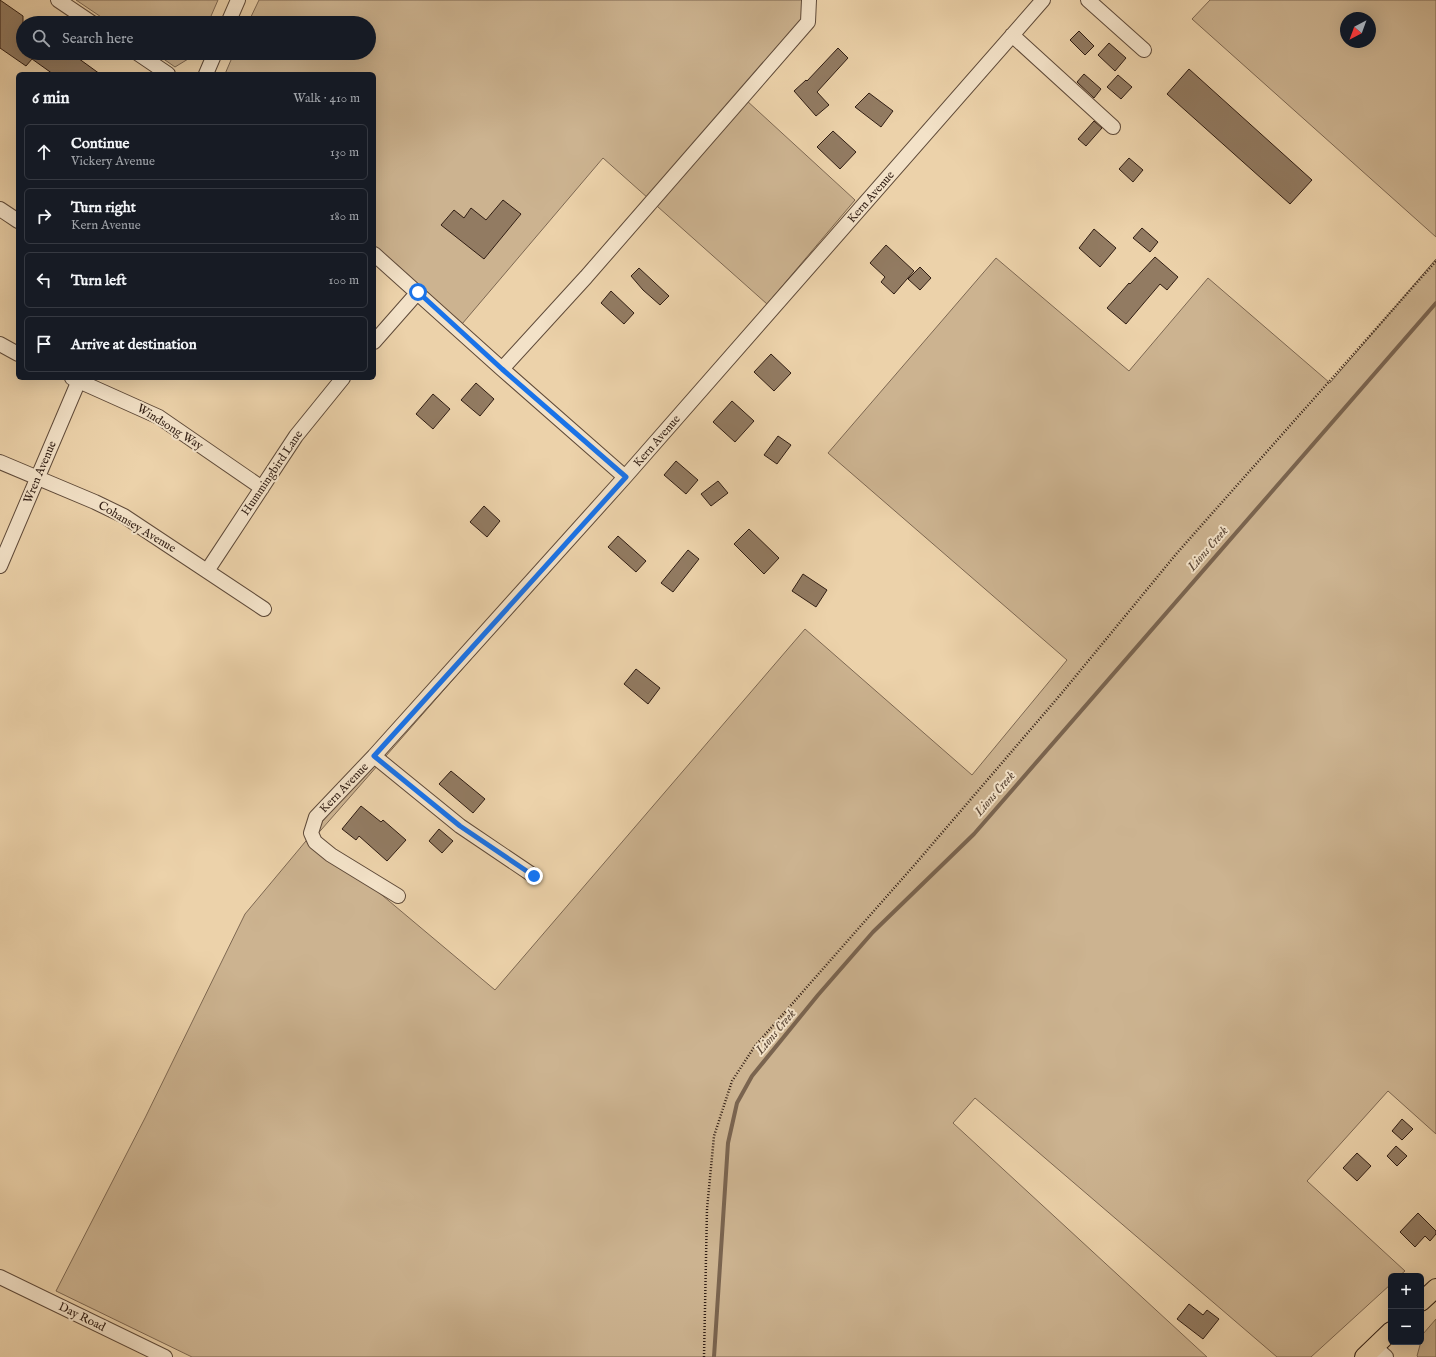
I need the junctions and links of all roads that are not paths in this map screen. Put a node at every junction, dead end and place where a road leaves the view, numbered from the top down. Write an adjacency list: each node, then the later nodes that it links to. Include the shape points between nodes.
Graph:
1 (58, 0): 6 (street)
2 (238, 0): 7 (street)
3 (810, 0): 22 (street, via 808,22 586,277)
4 (1043, 0): 8 (street, Kern Avenue)
5 (1088, 0): 9 (street)
6 (82, 16)
7 (231, 16)
8 (1012, 35): 14 (street); 27 (street, Kern Avenue)
9 (1144, 50)
10 (147, 60): 12 (street)
11 (212, 60): 13 (street)
12 (165, 72)
13 (207, 72)
14 (1113, 127)
15 (0, 209): 16 (street)
16 (16, 220)
17 (376, 256): 18 (street)
18 (418, 292): 19 (street); 22 (street)
19 (376, 340)
20 (0, 344): 21 (street)
21 (16, 353)
22 (502, 369): 27 (street)
23 (77, 380): 28 (street, Wren Avenue)
24 (79, 380): 29 (street, Windsong Way, via 159,417)
25 (341, 380): 29 (street, Hummingbird Lane, via 296,436)
26 (0, 462): 28 (street, Cohansey Avenue)
27 (626, 477): 33 (street, Kern Avenue)
28 (38, 478): 30 (street, Wren Avenue); 31 (street, Cohansey Avenue, via 124,516)
29 (262, 488): 31 (street, Hummingbird Lane)
30 (0, 566)
31 (207, 572): 32 (street, Cohansey Avenue)
32 (264, 609)
33 (374, 756): 34 (street, via 460,826); 35 (street, Kern Avenue, via 316,817 311,833 315,842 331,855)
34 (534, 876)
35 (398, 896)
36 (0, 1277): 41 (street, Day Road)
37 (1436, 1288): 38 (main road)
38 (1424, 1299)
39 (1388, 1335): 40 (main road)
40 (1375, 1354)
41 (165, 1357)

